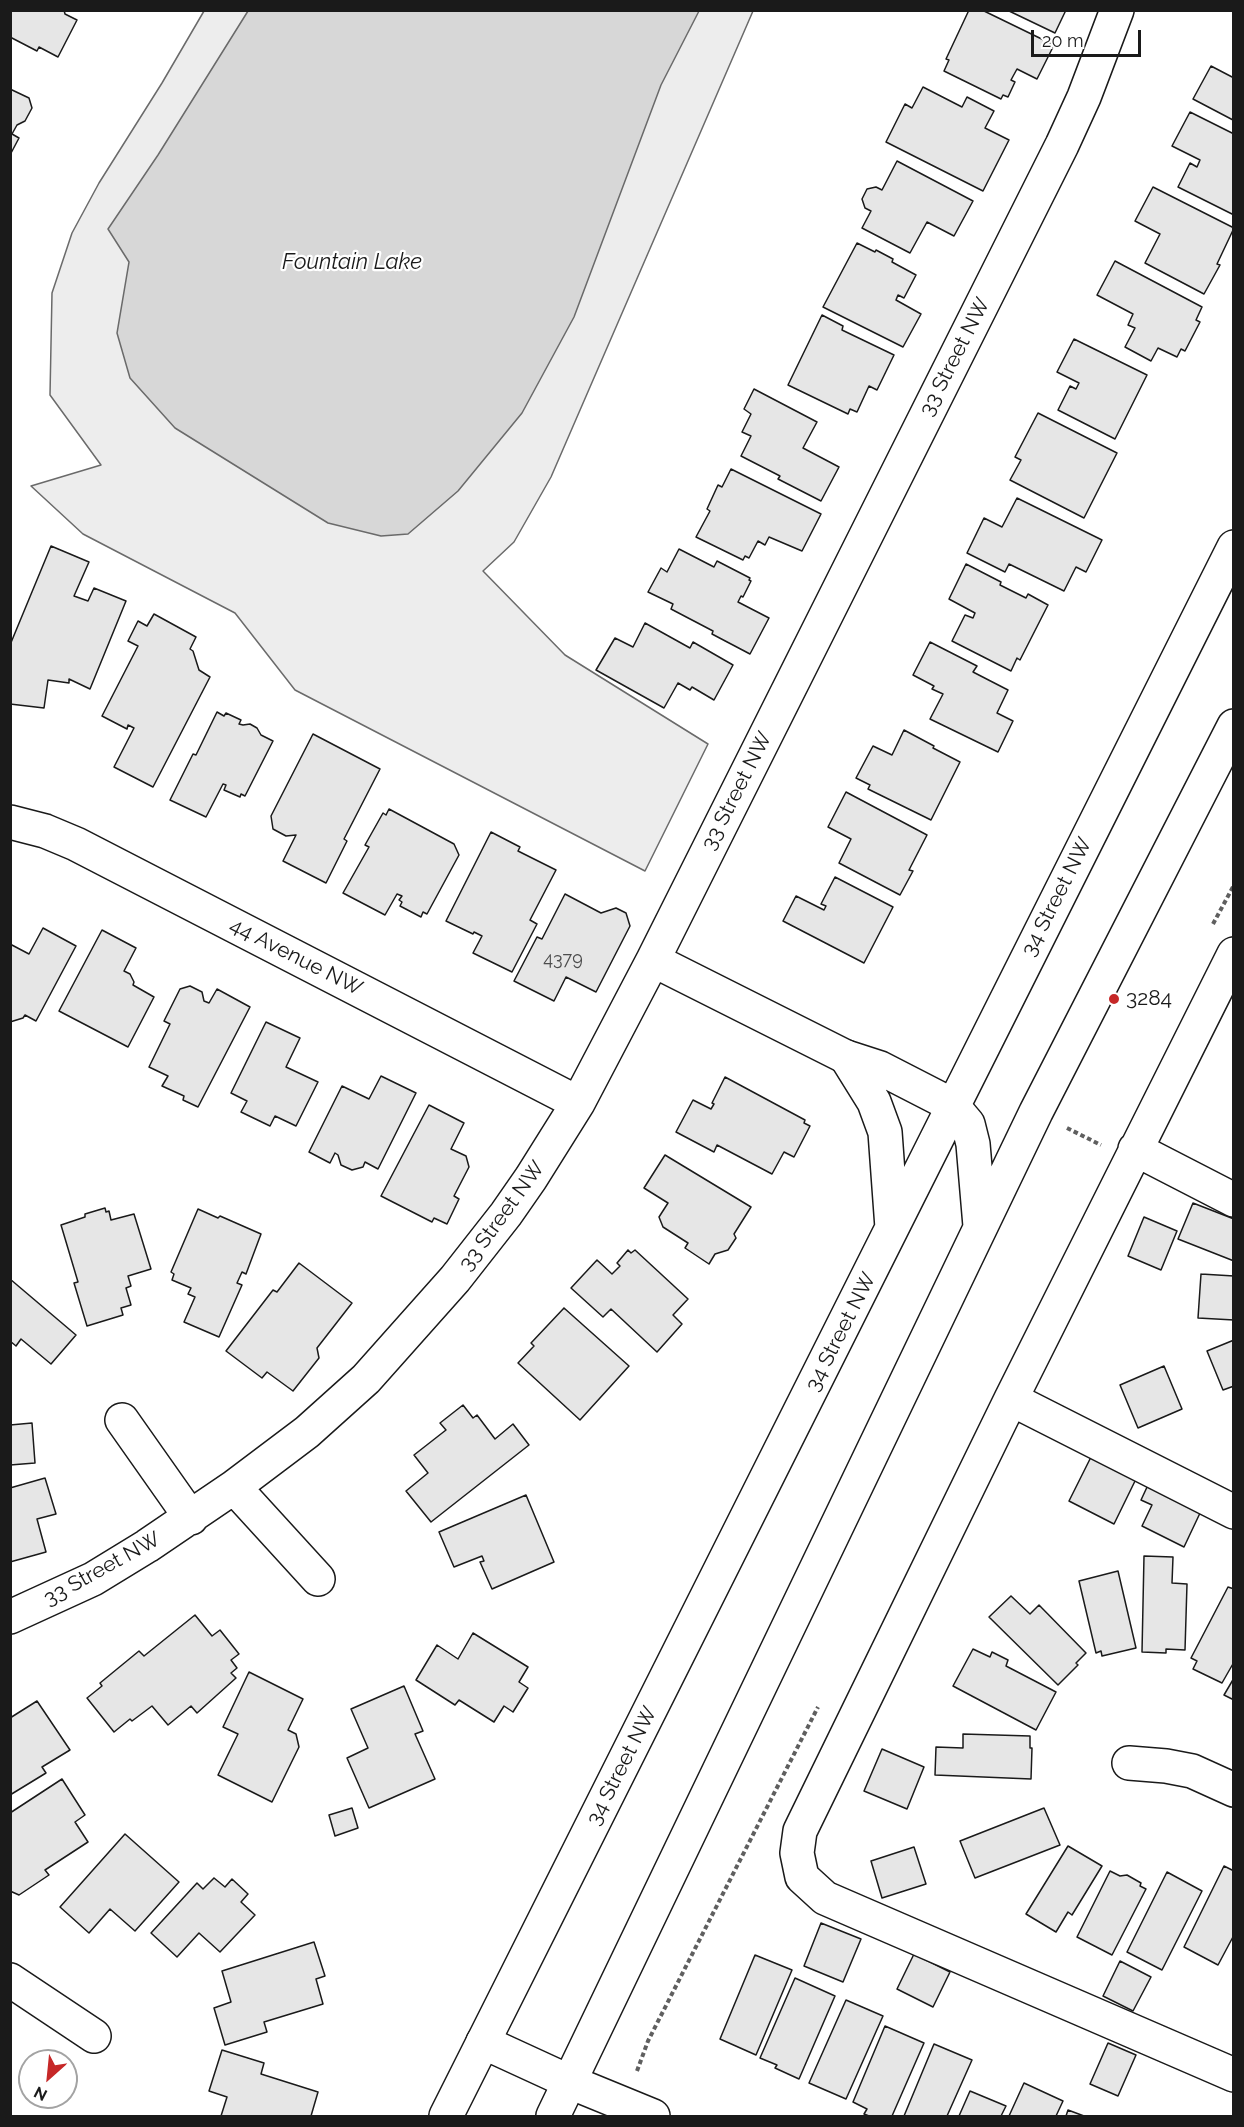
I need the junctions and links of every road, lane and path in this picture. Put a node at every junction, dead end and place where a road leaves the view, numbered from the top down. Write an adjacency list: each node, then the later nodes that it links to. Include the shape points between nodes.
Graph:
1 (1117, 10): 6 (main road, 33 Street NW, via 1084,97 1056,156)
2 (1233, 547): 9 (main road, 34 Street NW)
3 (1233, 726): 14 (main road)
4 (10, 822): 8 (main road, 44 Avenue NW, via 76,844)
5 (1233, 954): 12 (main road)
6 (652, 960): 7 (main road); 8 (main road, 33 Street NW)
7 (846, 1057): 9 (main road, via 880,1068); 15 (main road, via 874,1102 885,1132)
8 (578, 1103): 18 (main road, 33 Street NW, via 547,1155 455,1280 366,1379 316,1424)
9 (952, 1105): 14 (main road, via 968,1124 973,1144); 15 (main road, 34 Street NW)
10 (1060, 1125): 11 (path)
11 (1101, 1145)
12 (1135, 1149): 13 (main road); 16 (main road)
13 (1233, 1200)
14 (980, 1228): 29 (main road)
15 (892, 1230): 27 (main road, 34 Street NW)
16 (1011, 1399): 19 (main road); 28 (main road, via 800,1831 797,1853 802,1876 825,1898)
17 (122, 1419): 20 (main road)
18 (234, 1487): 20 (main road, 33 Street NW); 21 (main road)
19 (1233, 1512)
20 (191, 1518): 22 (main road, 33 Street NW, via 93,1579)
21 (318, 1579)
22 (10, 1617)
23 (1129, 1762): 24 (main road, via 1192,1771)
24 (1233, 1790)
25 (10, 1980): 26 (main road)
26 (94, 2036)
27 (483, 2042): 29 (main road); 30 (main road, 34 Street NW)
28 (1233, 2075)
29 (570, 2082): 31 (main road); 32 (main road)
30 (446, 2116)
31 (553, 2116)
32 (653, 2116)

